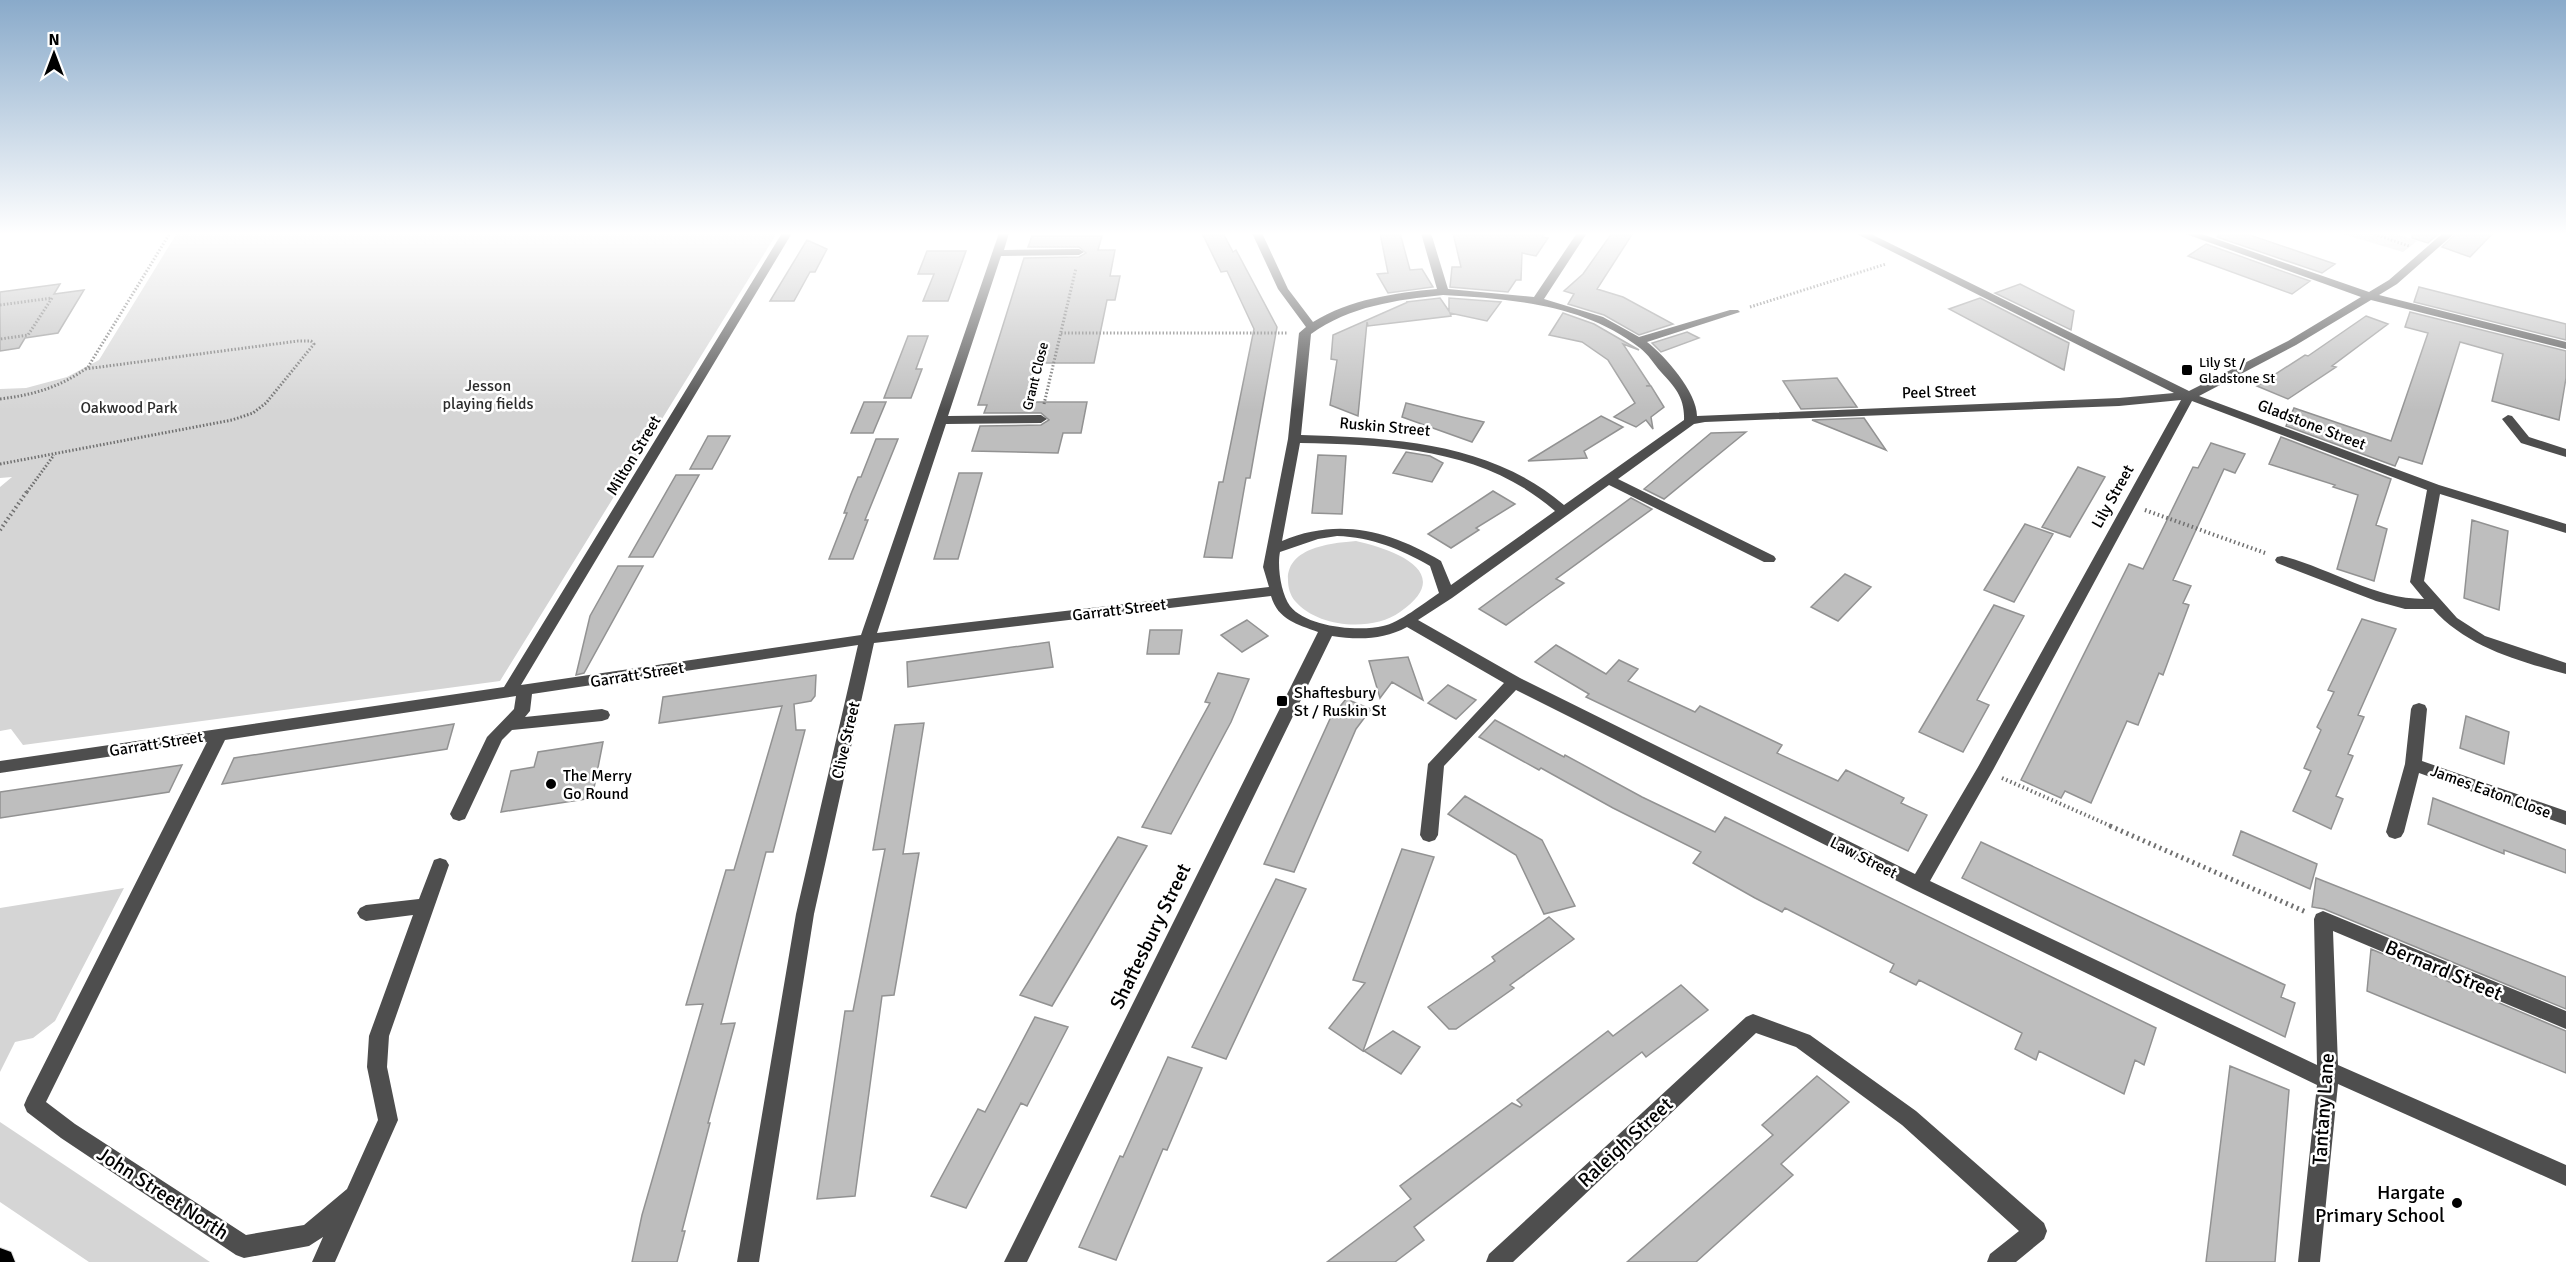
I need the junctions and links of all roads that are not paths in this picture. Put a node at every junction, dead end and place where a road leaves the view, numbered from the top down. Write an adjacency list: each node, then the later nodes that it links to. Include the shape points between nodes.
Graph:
1 (751, 292): 38 (street, Milton Street)
2 (984, 292): 18 (street, Clive Street)
3 (1285, 292): 12 (street)
4 (1443, 292): 10 (street); 12 (street, via 1394,297 1337,314)
5 (1543, 292): 10 (street)
6 (1977, 292): 15 (street, Gladstone Street)
7 (2358, 292): 9 (street)
8 (2377, 292): 9 (street)
9 (2370, 296): 14 (street); 15 (street, via 2292,343)
10 (1538, 300): 13 (street, via 1587,315)
11 (1734, 312): 13 (street)
12 (1309, 331): 20 (street)
13 (1638, 341): 19 (street, via 1692,405)
14 (2566, 346)
15 (2189, 396): 19 (street, Peel Street); 23 (street, Gladstone Street); 50 (street, Lily Street)
16 (1041, 419): 18 (street, Grant Close)
17 (2508, 419): 21 (street, via 2525,440)
18 (941, 420): 34 (street, Clive Street)
19 (1690, 421): 22 (street)
20 (1294, 439): 24 (street, Ruskin Street, via 1431,447 1492,466 1531,486); 26 (street)
21 (2566, 453)
22 (1609, 480): 24 (street); 27 (street)
23 (2434, 488): 25 (street, Gladstone Street); 31 (street, via 2417,582)
24 (1564, 512): 30 (street)
25 (2566, 529)
26 (1273, 550): 29 (street, via 1270,567); 30 (street, via 1296,539 1333,533 1365,533 1392,539 1436,564)
27 (1769, 559)
28 (2282, 560): 31 (street, via 2381,598 2405,604)
29 (1275, 591): 33 (street, via 1282,607 1294,618); 34 (street, Garratt Street)
30 (1447, 595): 32 (street)
31 (2436, 604): 35 (street, via 2452,621 2480,640)
32 (1407, 620): 33 (street, via 1388,631 1355,634); 36 (street, Law Street)
33 (1327, 630): 60 (street, Shaftesbury Street)
34 (867, 639): 37 (street, Garratt Street); 59 (street, Clive Street, via 805,914)
35 (2566, 669)
36 (1514, 682): 48 (street, via 1436,764); 50 (street, Law Street)
37 (525, 691): 38 (street, Garratt Street); 41 (street, via 522,711)
38 (508, 693): 42 (street, Garratt Street)
39 (2419, 709): 43 (street)
40 (602, 715): 41 (street)
41 (507, 725): 45 (street, via 495,736)
42 (220, 733): 44 (street, Garratt Street); 57 (street, John Street North, via 34,1104 68,1131 244,1247 309,1235)
43 (2413, 764): 46 (street, James Eaton Close); 47 (street, James Eaton Close)
44 (0, 767)
45 (459, 814)
46 (2566, 818)
47 (2395, 831)
48 (1429, 835)
49 (440, 865): 51 (street, John Street North)
50 (1919, 884): 55 (street, Law Street)
51 (425, 906): 52 (street); 57 (street, John Street North, via 379,1036 377,1067 387,1120)
52 (366, 913)
53 (2323, 919): 54 (street, Bernard Street); 55 (street, Tantany Lane)
54 (2566, 1020)
55 (2328, 1075): 56 (street, Law Street); 63 (street, Tantany Lane)
56 (2566, 1176)
57 (356, 1196): 58 (street)
58 (323, 1262)
59 (748, 1262)
60 (1015, 1262)
61 (1497, 1262): 62 (street, Raleigh Street, via 1753,1023 1803,1041 1909,1118 2036,1231)
62 (1998, 1262)
63 (2309, 1262)

